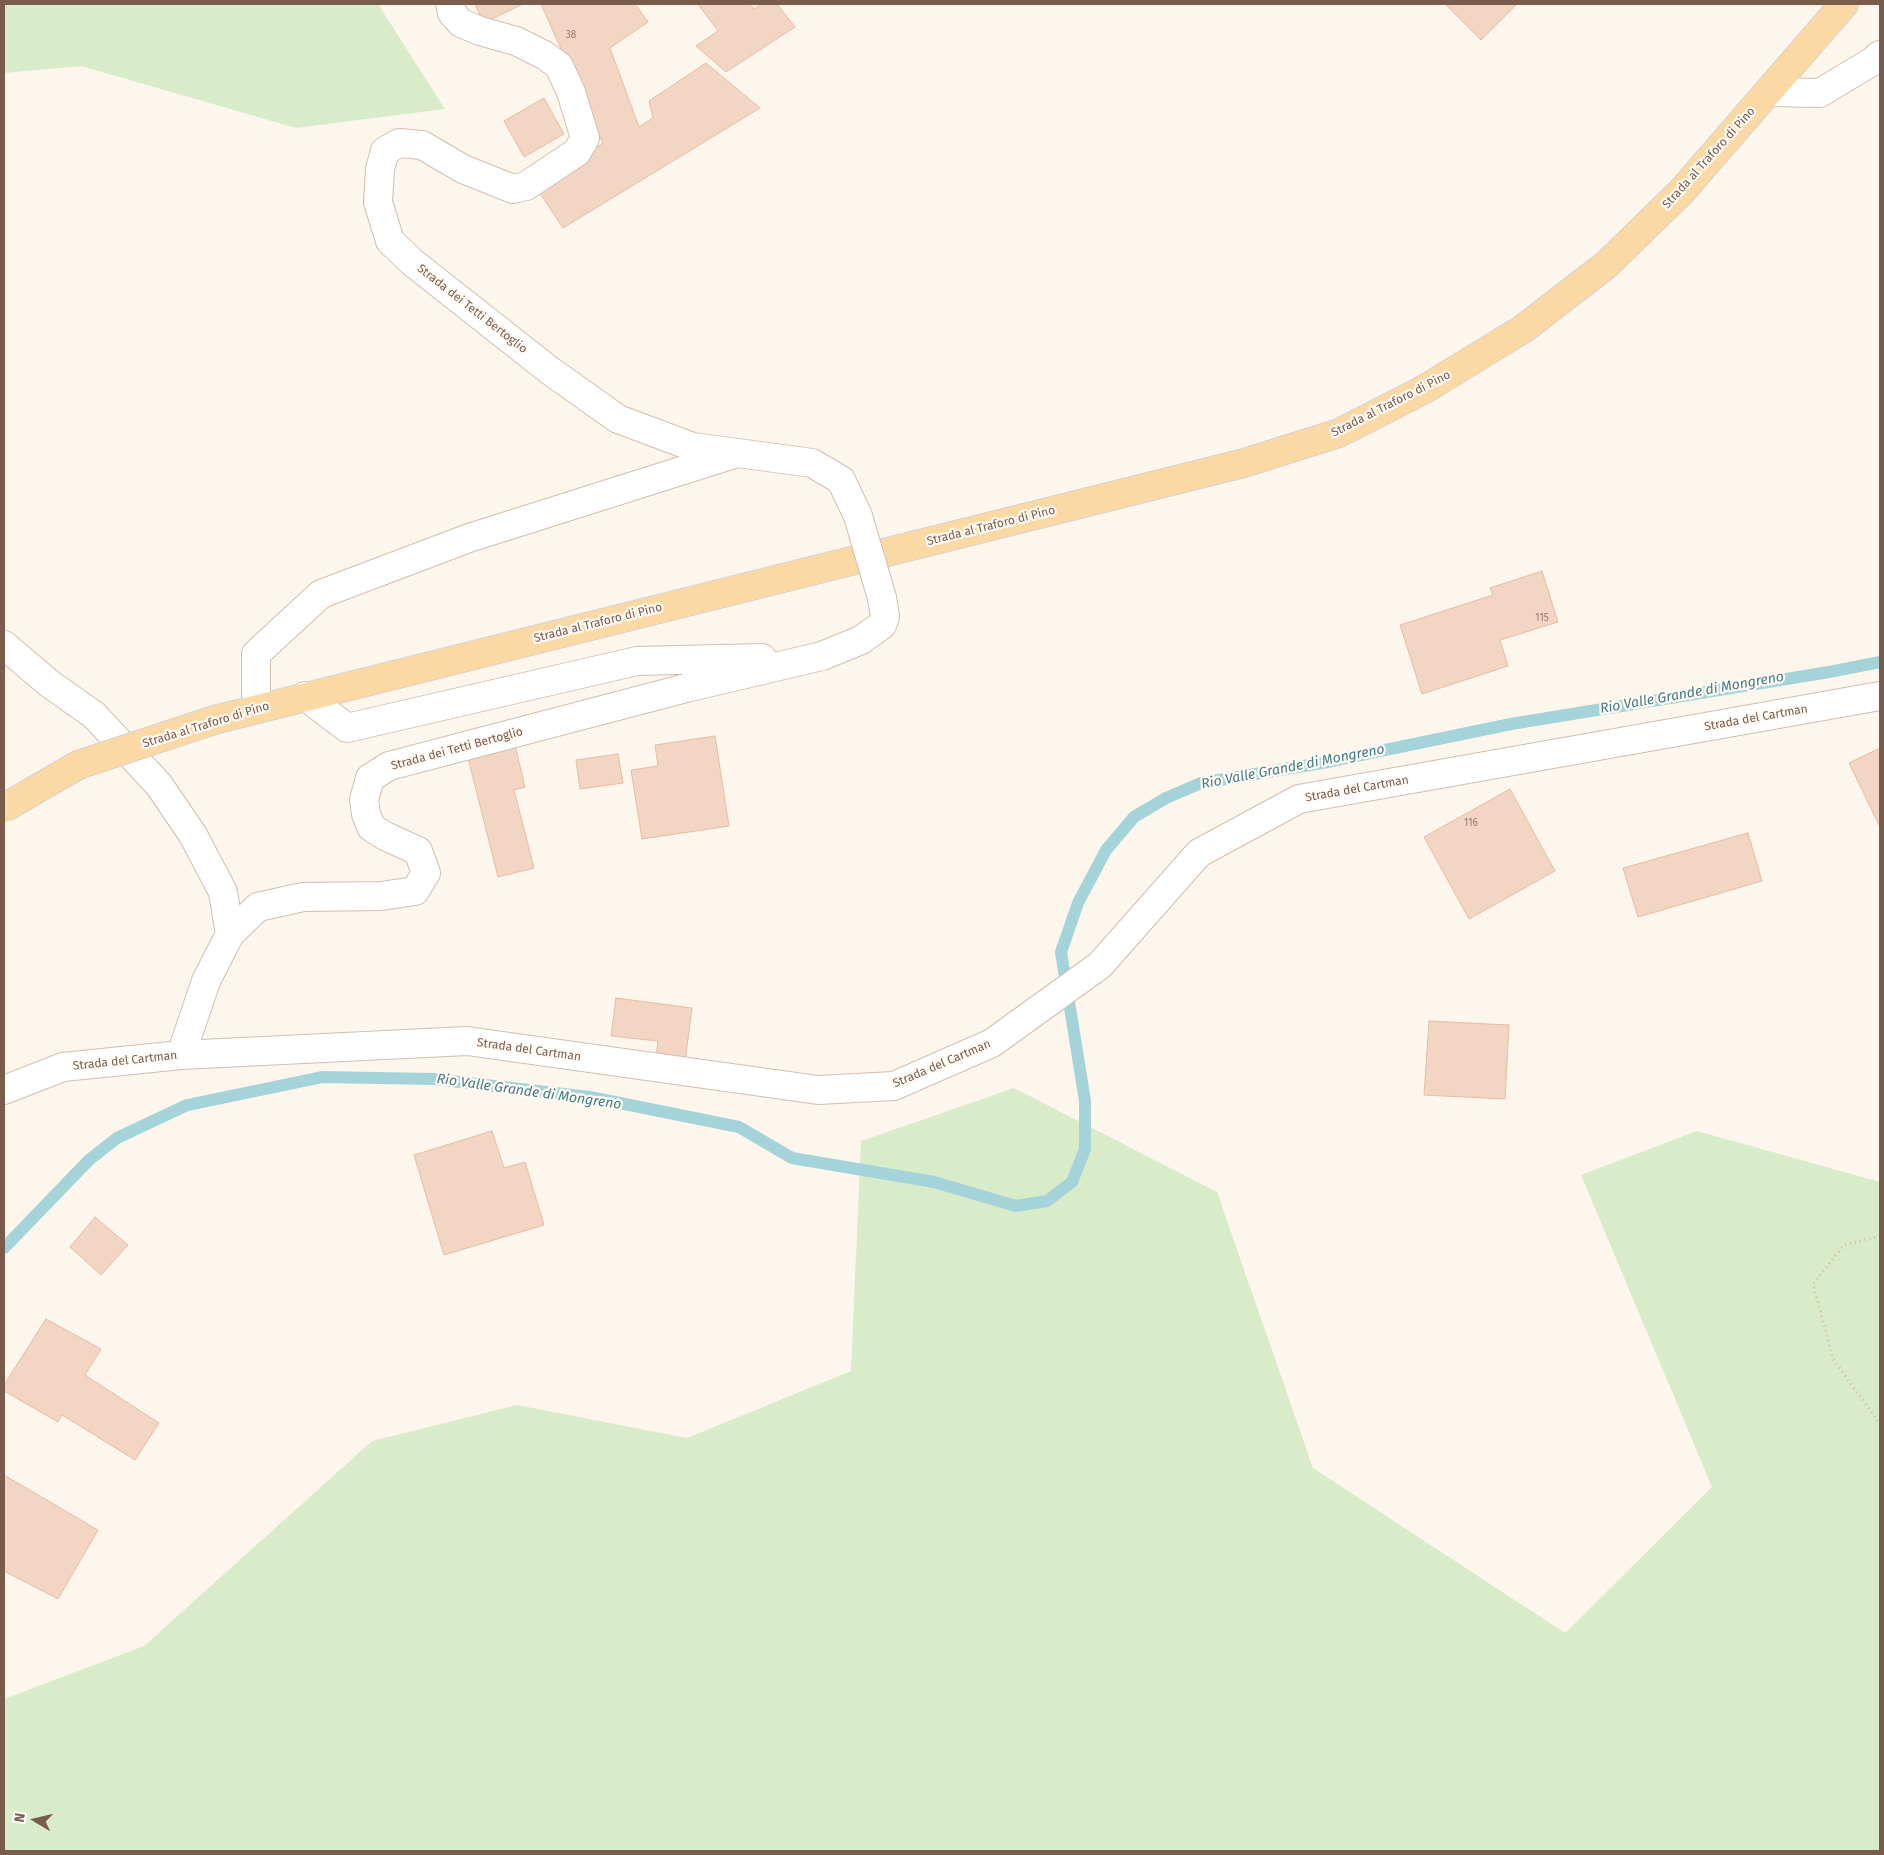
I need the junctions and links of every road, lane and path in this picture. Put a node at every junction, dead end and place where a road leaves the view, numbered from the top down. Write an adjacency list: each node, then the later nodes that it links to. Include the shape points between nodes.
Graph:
1 (450, 4): 5 (street, Strada dei Tetti Bertoglio, via 452,13 461,23 516,41 559,66 572,92 585,138 577,152 526,186 513,189 463,169 422,145 400,143 385,151 380,168 378,202 390,242 549,370 618,419 693,446)
2 (1844, 4): 4 (main road, Strada al Traforo di Pino)
3 (1880, 55): 4 (street, via 1820,93)
4 (1769, 92): 8 (main road, Strada al Traforo di Pino, via 1682,191 1606,264 1523,330 1423,390 1339,433 1234,466)
5 (737, 453): 7 (street, Strada dei Tetti Bertoglio, bridge, via 812,463 841,480 858,516 885,616 882,625 861,640); 10 (street, via 469,538 321,594 256,654)
6 (4, 646): 12 (street, via 94,715 159,785 193,835 223,892)
7 (822, 656): 8 (street, Strada dei Tetti Bertoglio, via 637,661 347,728); 12 (street, Strada dei Tetti Bertoglio, via 389,766 370,778 364,800 366,814 371,827 418,852 426,873 415,891 381,896 303,898 258,907)
8 (305, 696): 10 (main road, Strada al Traforo di Pino)
9 (1880, 696): 13 (street, Strada del Cartman, via 1299,799 1199,853 1100,965 992,1043 894,1086 818,1090 467,1042)
10 (256, 709): 11 (main road, Strada al Traforo di Pino, bridge, via 78,765)
11 (4, 808)
12 (230, 934): 13 (street, Strada dei Tetti Bertoglio, via 206,981)
13 (181, 1055): 14 (street, Strada del Cartman, via 63,1067)
14 (4, 1090)
15 (1880, 1236): 16 (path, via 1844,1245 1813,1284 1833,1359)
16 (1880, 1424)

